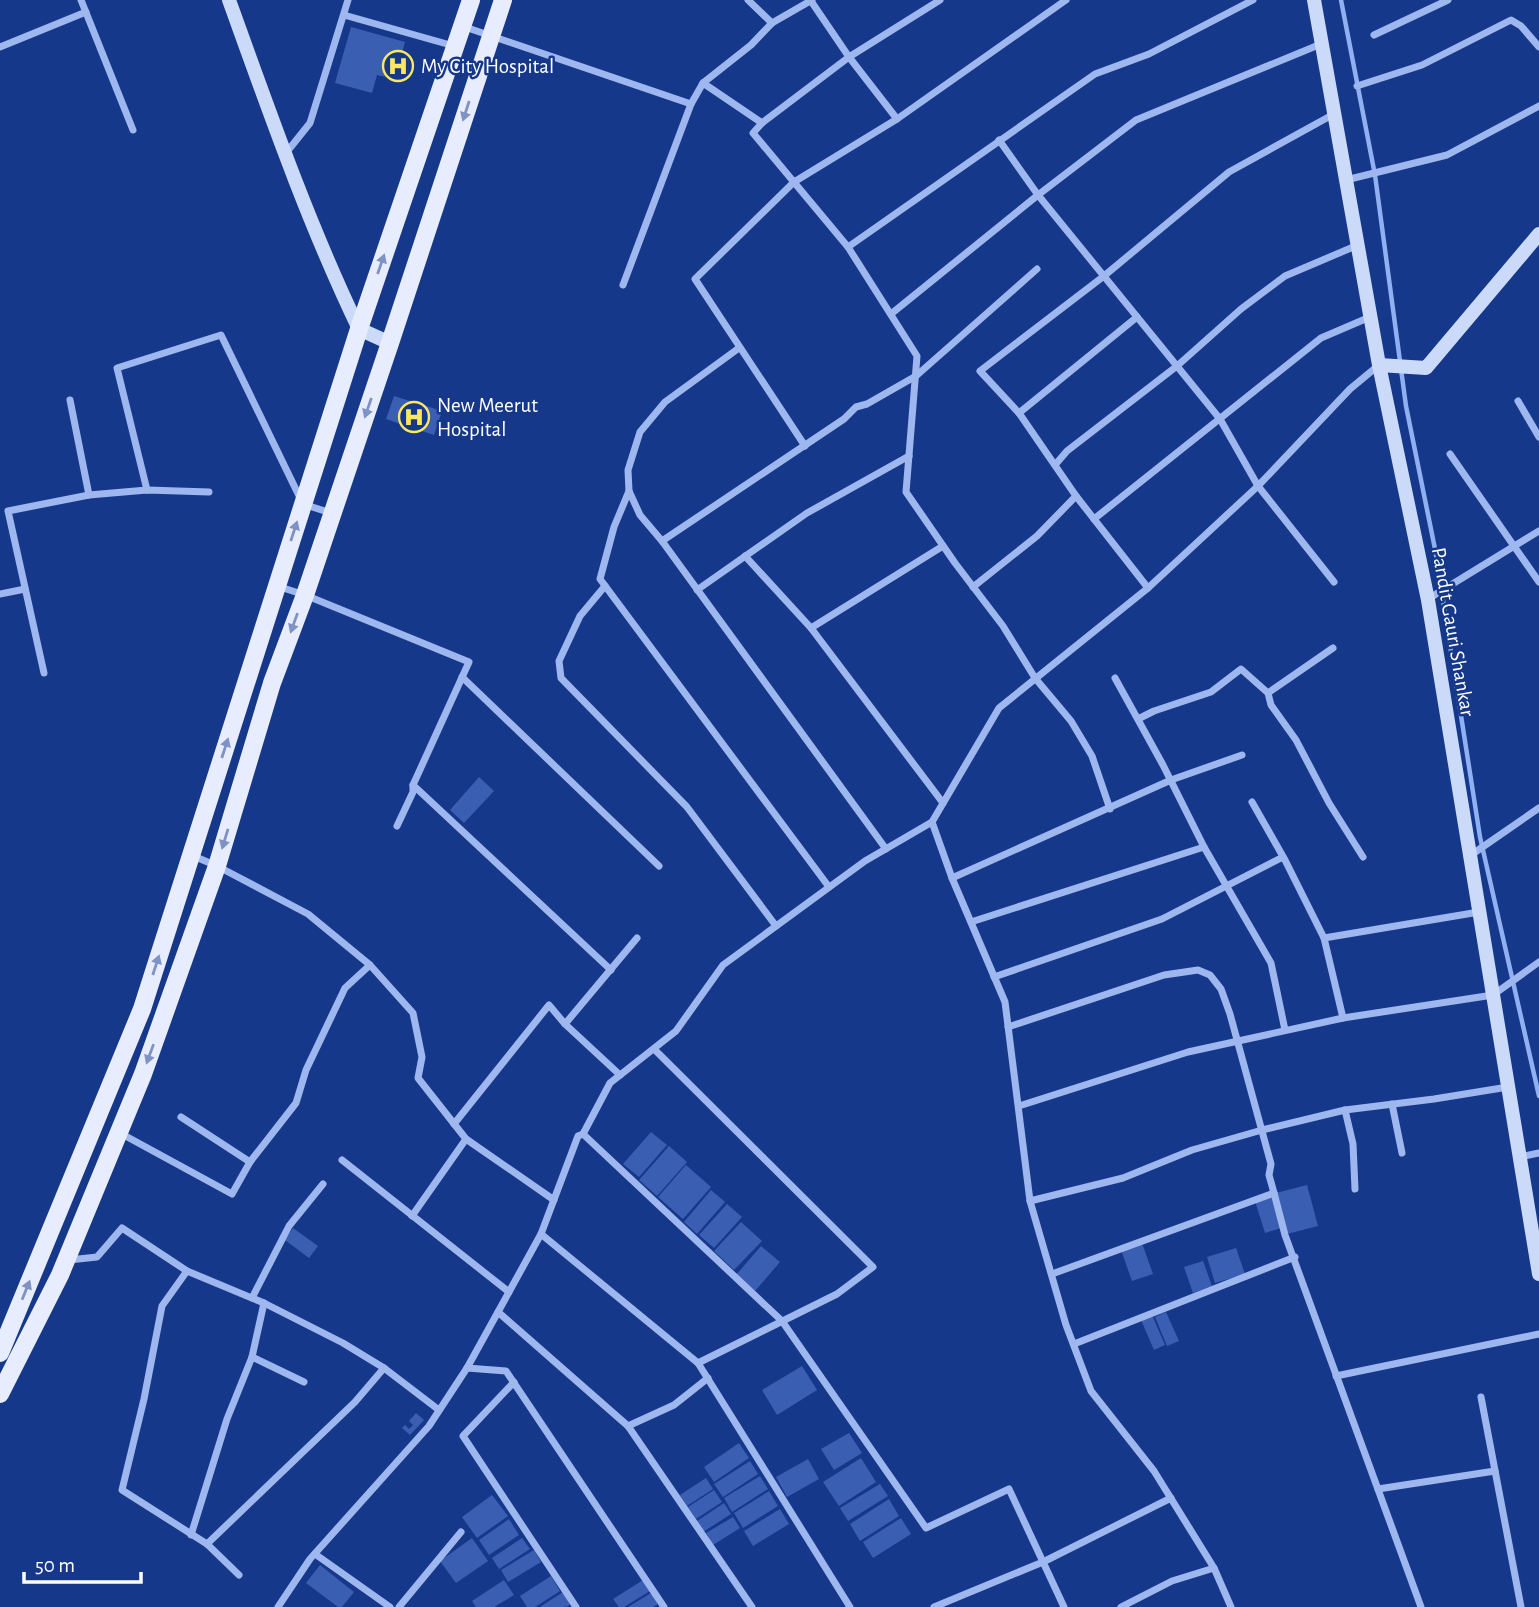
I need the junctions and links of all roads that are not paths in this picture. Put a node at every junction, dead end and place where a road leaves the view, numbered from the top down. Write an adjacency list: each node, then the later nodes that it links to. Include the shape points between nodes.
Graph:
1 (81, 0): 13 (street)
2 (229, 0): 33 (street)
3 (348, 0): 14 (street)
4 (471, 0): 16 (main road)
5 (503, 0): 18 (main road)
6 (748, 0): 15 (street)
7 (811, 0): 15 (street); 23 (street)
8 (940, 0): 23 (street)
9 (1066, 0): 29 (street)
10 (1251, 0): 32 (street, via 1149,54 1095,74)
11 (1314, 0): 19 (street, Pandit Gauri Shankar)
12 (1448, 0): 17 (street)
13 (86, 12): 21 (street); 31 (street)
14 (344, 15): 20 (street); 33 (street, via 310,123)
15 (772, 23): 24 (street)
16 (462, 26): 18 (street); 20 (main road)
17 (1374, 35)
18 (491, 36): 26 (street); 47 (main road, one-way to 47)
19 (1321, 44): 28 (street, Pandit Gauri Shankar); 36 (street, via 1136,120)
20 (454, 46): 46 (main road, one-way to 20)
21 (0, 47)
22 (1539, 47): 25 (street, via 1511,20 1422,65)
23 (849, 57): 29 (street); 30 (street)
24 (703, 83): 26 (street); 30 (street)
25 (1357, 86)
26 (691, 104): 42 (street)
27 (1539, 106): 34 (street, via 1447,155)
28 (1334, 114): 34 (street, Pandit Gauri Shankar); 41 (street, via 1229,172)
29 (897, 119): 35 (street)
30 (762, 123): 35 (street, via 753,133)
31 (133, 130)
32 (999, 140): 36 (street); 39 (street)
33 (286, 153): 46 (street)
34 (1346, 180): 38 (street, Pandit Gauri Shankar)
35 (794, 182): 39 (street); 48 (street, via 695,279)
36 (1038, 195): 41 (street); 43 (street)
37 (1537, 240): 49 (street, via 1426,368)
38 (1358, 245): 44 (street, Pandit Gauri Shankar); 50 (street, via 1285,276)
39 (848, 247): 43 (street)
40 (1037, 269): 51 (street)
41 (1104, 276): 45 (street); 54 (street, via 981,370)
42 (623, 285)
43 (891, 314): 51 (street, via 917,356)
44 (1371, 316): 49 (street, Pandit Gauri Shankar); 55 (street, via 1321,338)
45 (1137, 317): 50 (street); 54 (street)
46 (359, 329): 47 (street); 67 (main road)
47 (390, 343): 68 (main road, one-way to 68)
48 (739, 348): 57 (street); 63 (street, via 664,401 640,432 628,470)
49 (1380, 365): 61 (street); 85 (street, Pandit Gauri Shankar)
50 (1177, 366): 55 (street); 60 (street)
51 (916, 376): 57 (street, via 856,407); 59 (street)
52 (70, 400): 65 (street)
53 (1518, 401): 56 (street)
54 (1019, 413): 60 (street)
55 (1220, 419): 61 (street); 69 (street)
56 (1539, 437)
57 (805, 446): 71 (street)
58 (1450, 454): 72 (street)
59 (909, 456): 73 (street, via 906,492); 74 (street, via 807,513)
60 (1055, 465): 66 (street)
61 (1258, 486): 75 (street); 80 (street)
62 (148, 490): 64 (street); 65 (street); 67 (street, via 117,368 221,335)
63 (629, 491): 71 (street); 78 (street, via 600,579)
64 (209, 492)
65 (89, 495): 81 (street, via 8,511)
66 (1076, 496): 69 (street); 79 (street, via 1037,536)
67 (303, 504): 68 (street); 77 (main road, one-way to 67)
68 (332, 513): 84 (main road)
69 (1094, 519): 80 (street)
70 (1539, 531): 72 (street)
71 (662, 541): 82 (street)
72 (1516, 545): 76 (street); 85 (street)
73 (943, 546): 79 (street); 86 (street)
74 (745, 556): 82 (street); 86 (street)
75 (1335, 582)
76 (1539, 582)
77 (276, 586): 84 (street); 105 (main road, one-way to 77)
78 (605, 586): 113 (street); 116 (street, via 580,616 559,660 561,678 687,807)
79 (972, 587): 90 (street)
80 (1149, 588): 90 (street)
81 (25, 589): 83 (street); 88 (street)
82 (697, 590): 104 (street)
83 (0, 594)
84 (305, 595): 89 (street, via 469,662); 109 (main road, one-way to 109, via 272,683)
85 (1428, 600): 106 (street, Pandit Gauri Shankar)
86 (811, 628): 98 (street)
87 (1333, 648): 92 (street)
88 (44, 673)
89 (462, 677): 96 (street); 110 (street)
90 (1035, 678): 98 (street, via 999,708); 100 (street, via 1071,721 1092,756)
91 (1115, 678): 93 (street)
92 (1268, 693): 93 (street, via 1241,669 1211,692); 107 (street)
93 (1138, 719): 95 (street)
94 (1242, 755): 95 (street)
95 (1171, 780): 100 (street); 103 (street)
96 (413, 785): 102 (street); 121 (street)
97 (1252, 802): 108 (street)
98 (943, 803): 101 (street)
99 (1539, 807): 106 (street)
100 (1110, 809): 111 (street)
101 (932, 822): 104 (street); 111 (street)
102 (397, 826)
103 (1204, 847): 112 (street); 115 (street)
104 (886, 849): 113 (street)
105 (191, 855): 109 (street); 141 (main road, one-way to 105, via 142,1009)
106 (1470, 855): 114 (street, Pandit Gauri Shankar)
107 (1363, 857)
108 (1283, 858): 112 (street); 118 (street)
109 (217, 866): 120 (street, via 308,914); 138 (main road, one-way to 138)
110 (659, 866)
111 (952, 878): 115 (street)
112 (1226, 885): 122 (street, via 1162,919); 127 (street, via 1272,963)
113 (829, 887): 116 (street)
114 (1479, 912): 118 (street); 123 (street, Pandit Gauri Shankar)
115 (971, 922): 122 (street)
116 (776, 926): 129 (street, via 723,965 676,1031)
117 (637, 938): 121 (street)
118 (1324, 938): 124 (street)
119 (1539, 962): 123 (street)
120 (370, 965): 136 (street, via 413,1013 422,1057 418,1079); 147 (street, via 345,988 306,1070 296,1103)
121 (611, 970): 125 (street)
122 (994, 977): 126 (street)
123 (1493, 995): 124 (street); 131 (street, Pandit Gauri Shankar)
124 (1343, 1018): 127 (street)
125 (565, 1024): 130 (street); 136 (street, via 549,1005)
126 (1009, 1027): 128 (street, via 1164,975 1198,970 1210,975 1221,989); 133 (street)
127 (1285, 1030): 128 (street)
128 (1238, 1040): 133 (street); 137 (street)
129 (654, 1049): 130 (street); 164 (street, via 873,1267 837,1294)
130 (620, 1075): 139 (street, via 610,1083)
131 (1508, 1087): 132 (street); 145 (street, Pandit Gauri Shankar)
132 (1392, 1104): 134 (street); 143 (street)
133 (1019, 1106): 152 (street)
134 (1345, 1110): 137 (street); 149 (street, via 1353,1144)
135 (181, 1116): 147 (street)
136 (454, 1124): 140 (street)
137 (1262, 1130): 150 (street); 152 (street, via 1192,1150 1123,1178)
138 (119, 1133): 142 (main road); 147 (street, via 232,1194)
139 (583, 1134): 151 (street, via 578,1136); 164 (street)
140 (466, 1139): 151 (street); 153 (street)
141 (88, 1141): 142 (main road); 167 (main road, one-way to 141)
142 (111, 1150): 156 (main road)
143 (1402, 1153)
144 (1539, 1153): 145 (street)
145 (1520, 1157): 159 (street, Pandit Gauri Shankar)
146 (342, 1160): 153 (street)
147 (250, 1162)
148 (323, 1184): 161 (street, via 289,1226)
149 (1355, 1189)
150 (1274, 1193): 155 (street); 158 (street)
151 (554, 1200): 154 (street)
152 (1030, 1201): 158 (street)
153 (412, 1216): 160 (street)
154 (541, 1234): 160 (street); 169 (street)
155 (1295, 1257): 166 (street); 172 (street)
156 (66, 1260): 157 (street, via 97,1257 122,1228); 176 (main road)
157 (187, 1270): 161 (street); 184 (street, via 163,1306 122,1490)
158 (1052, 1273): 166 (street)
159 (1539, 1274)
160 (509, 1292): 163 (street)
161 (252, 1298): 162 (street)
162 (264, 1303): 168 (street); 170 (street)
163 (498, 1312): 171 (street); 179 (street)
164 (782, 1321): 169 (street); 187 (street, via 926,1528 1009,1489)
165 (1539, 1334): 172 (street)
166 (1074, 1344): 182 (street, via 1091,1391)
167 (0, 1353)
168 (252, 1357): 174 (street); 184 (street, via 227,1419)
169 (698, 1363): 173 (street)
170 (384, 1368): 178 (street); 185 (street, via 355,1402)
171 (467, 1368): 175 (street, via 506,1371); 178 (street)
172 (1336, 1376): 181 (street)
173 (708, 1378): 179 (street, via 674,1405); 196 (street)
174 (304, 1382)
175 (514, 1382): 193 (street, via 463,1436); 194 (street)
176 (2, 1385)
177 (1481, 1397): 180 (street)
178 (439, 1410): 186 (street)
179 (628, 1426): 195 (street)
180 (1495, 1471): 181 (street); 202 (street)
181 (1378, 1489): 201 (street)
182 (1171, 1499): 187 (street); 188 (street)
183 (461, 1532): 192 (street)
184 (191, 1535): 185 (street)
185 (207, 1544): 189 (street)
186 (315, 1554): 190 (street); 191 (street)
187 (1043, 1562): 197 (street); 198 (street)
188 (1214, 1568): 199 (street, via 1172,1581); 200 (street)
189 (239, 1575)
190 (278, 1607)
191 (390, 1607)
192 (399, 1607)
193 (576, 1607)
194 (664, 1607)
195 (752, 1607)
196 (850, 1607)
197 (934, 1607)
198 (1064, 1607)
199 (1121, 1607)
200 (1231, 1607)
201 (1421, 1607)
202 (1520, 1607)

